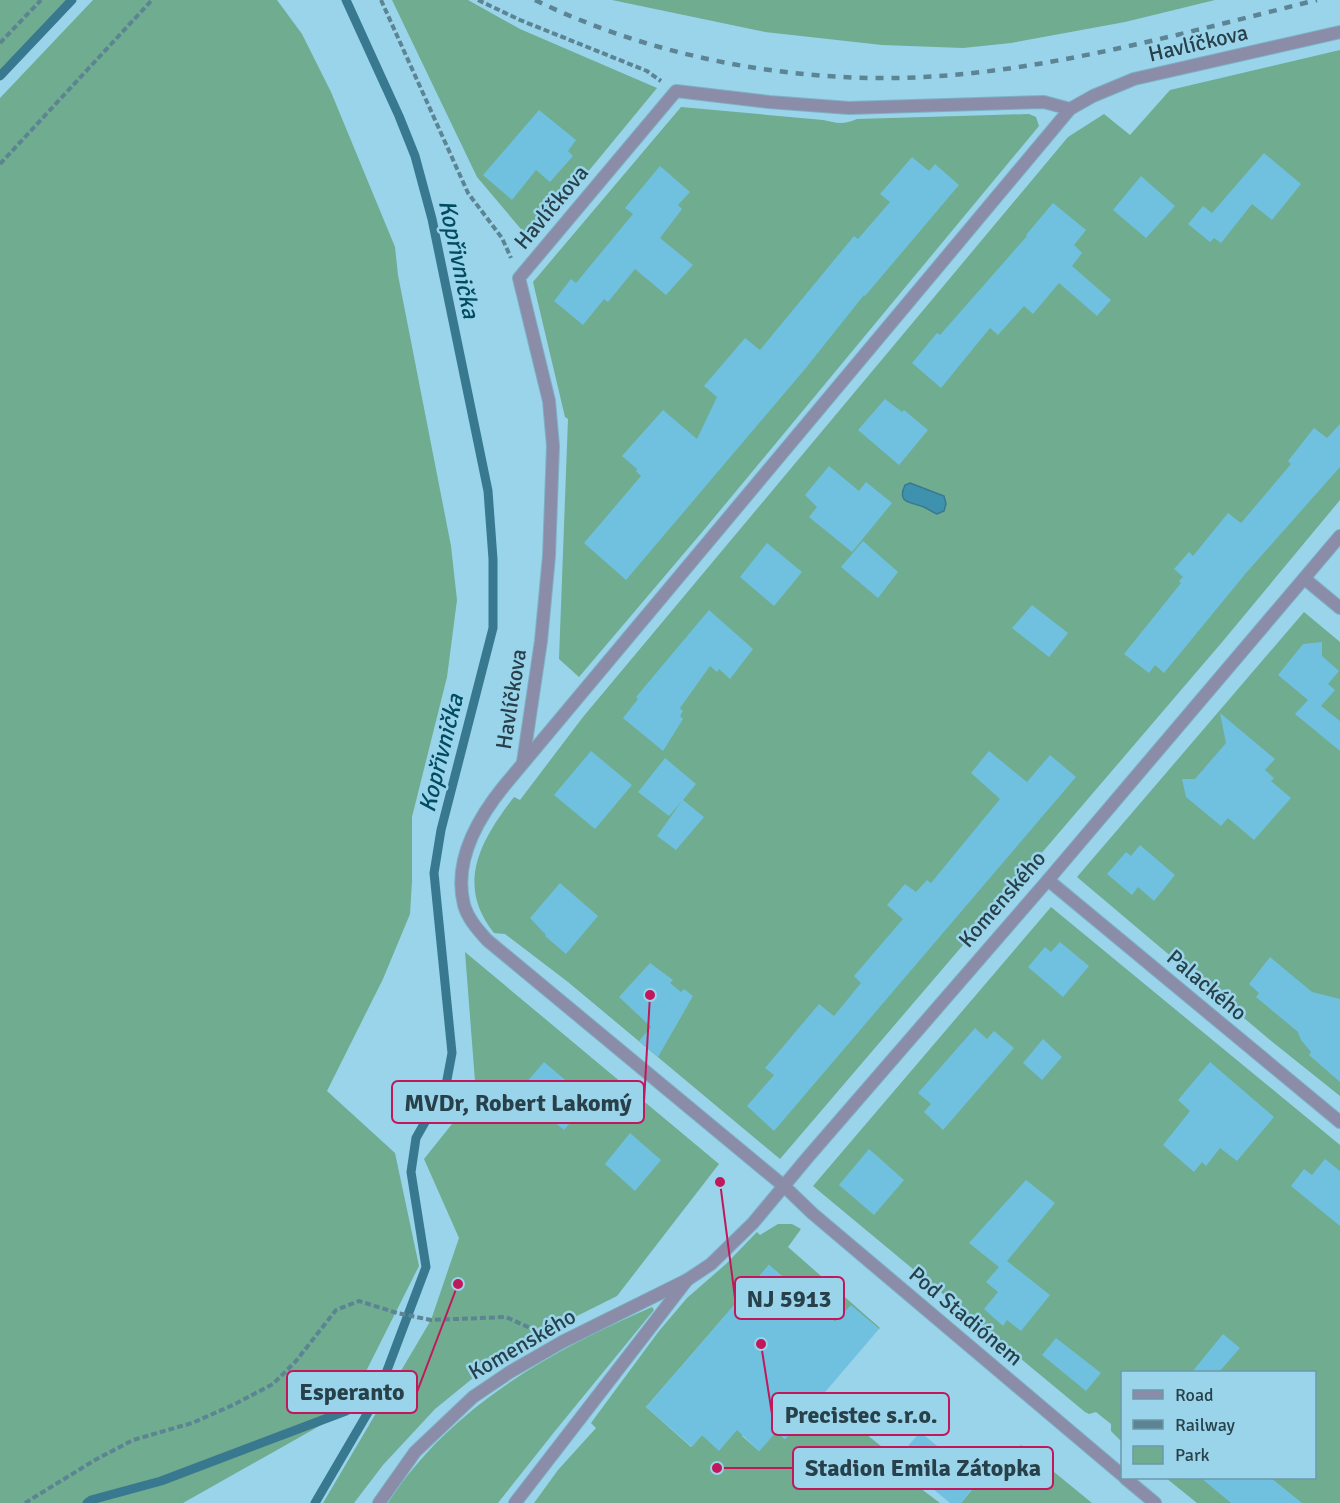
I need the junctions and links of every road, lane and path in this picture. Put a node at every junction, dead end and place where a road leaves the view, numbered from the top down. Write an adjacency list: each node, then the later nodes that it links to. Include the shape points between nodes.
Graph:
1 (41, 0): 6 (path)
2 (152, 0): 9 (path)
3 (381, 0): 10 (path, via 468,192 502,238)
4 (478, 0): 7 (path, via 647,71)
5 (1340, 32): 8 (street, Havlíčkova, via 1134,78)
6 (0, 43)
7 (676, 91): 8 (street, via 849,108 1044,102); 10 (street, Havlíčkova)
8 (1070, 109): 14 (street, Havlíčkova)
9 (0, 164)
10 (519, 278): 14 (street, Havlíčkova, via 549,401 553,446 543,620)
11 (1340, 536): 12 (street, Komenského)
12 (1305, 579): 13 (street); 15 (street, Komenského)
13 (1340, 608)
14 (522, 764): 17 (street, Havlíčkova, via 490,802 465,856 461,883 464,906 474,925 487,940)
15 (1048, 880): 16 (street, Palackého); 17 (street, Komenského)
16 (1340, 1122)
17 (785, 1187): 18 (street, Komenského, via 730,1247); 20 (street, Pod Stadiónem)
18 (687, 1280): 19 (street, Komenského); 24 (street, Komenského)
19 (562, 1342): 22 (path, via 506,1317 431,1320 359,1301 336,1310 273,1384 192,1423 133,1440); 23 (street, Komenského, via 473,1397 415,1452)
20 (1121, 1473)
21 (1127, 1479): 25 (street, Pod Stadiónem)
22 (25, 1503)
23 (379, 1503)
24 (515, 1503)
25 (1155, 1503)

